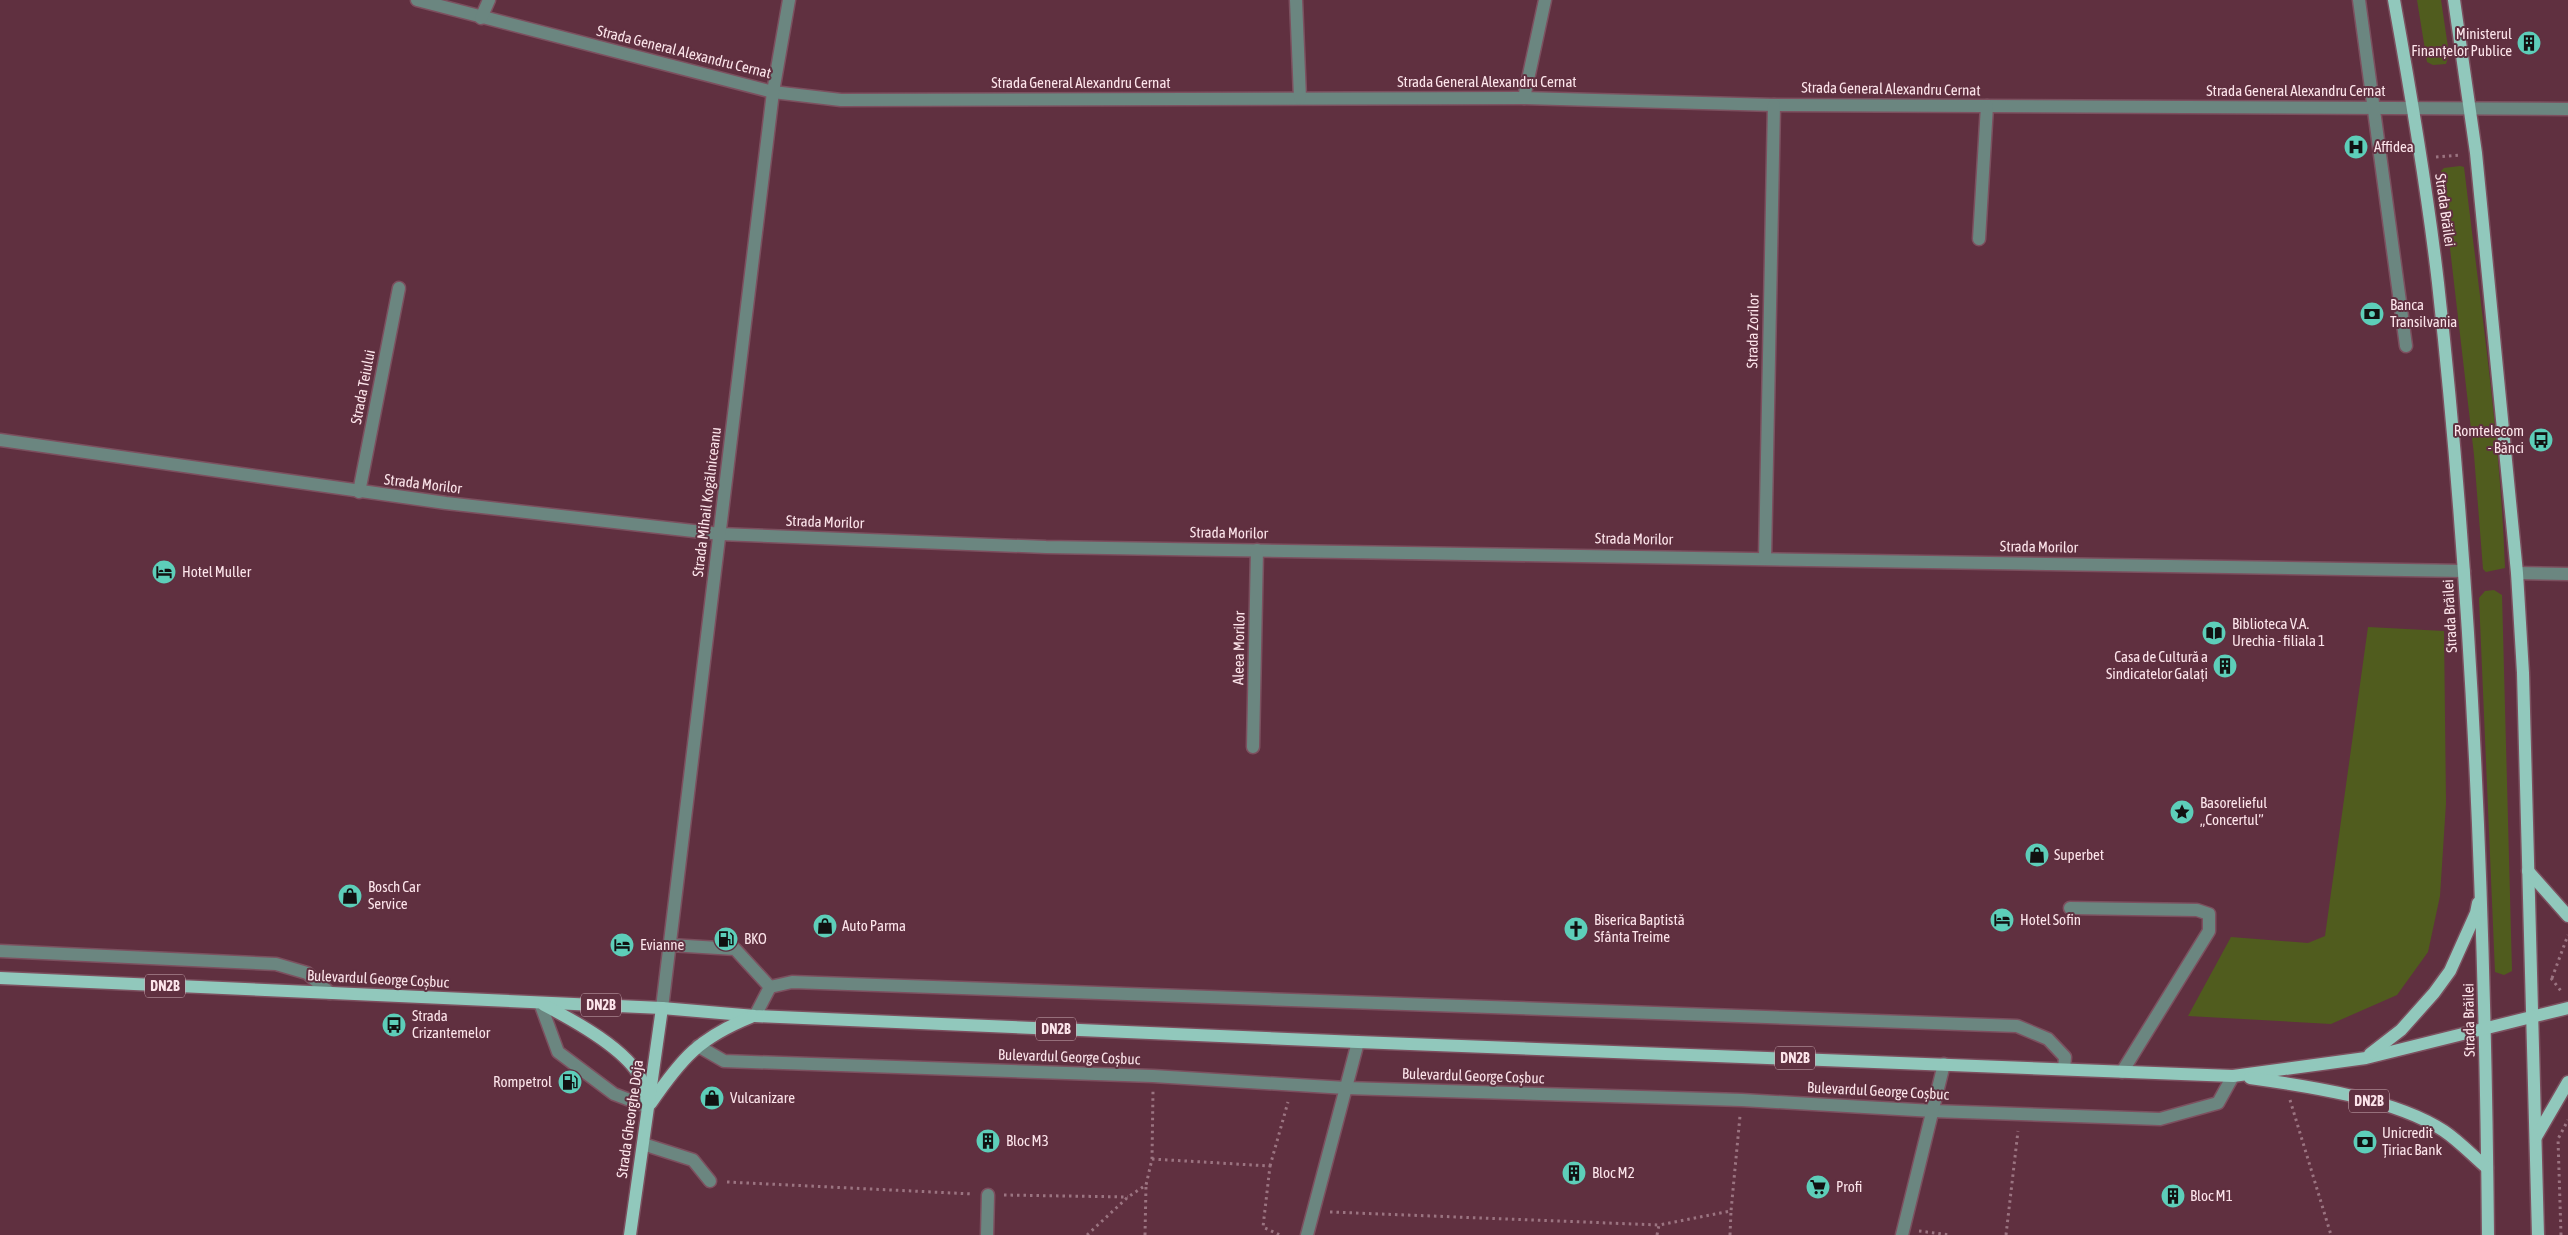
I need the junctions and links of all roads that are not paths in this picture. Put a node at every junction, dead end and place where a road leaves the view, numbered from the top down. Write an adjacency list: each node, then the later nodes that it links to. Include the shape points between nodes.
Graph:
1 (417, 0): 9 (street, Strada General Alexandru Cernat)
2 (489, 0): 9 (street)
3 (789, 0): 10 (street, Strada Mihail Kogălniceanu)
4 (1296, 0): 11 (street)
5 (1545, 0): 12 (street)
6 (2359, 0): 15 (street)
7 (2394, 0): 16 (main road, Strada Brăilei)
8 (2454, 0): 18 (main road)
9 (481, 18): 10 (street, Strada General Alexandru Cernat)
10 (773, 92): 11 (street, Strada General Alexandru Cernat, via 841,100); 24 (street, Strada Mihail Kogălniceanu)
11 (1300, 98): 12 (street, Strada General Alexandru Cernat)
12 (1524, 98): 13 (street, Strada General Alexandru Cernat)
13 (1774, 104): 14 (street, Strada General Alexandru Cernat); 26 (street, Strada Zorilor)
14 (1987, 106): 15 (street, Strada General Alexandru Cernat); 19 (street)
15 (2373, 108): 16 (street, Strada General Alexandru Cernat); 21 (street)
16 (2413, 109): 18 (street, Strada General Alexandru Cernat); 27 (main road, Strada Brăilei, via 2438,282)
17 (2568, 109): 18 (street, Strada General Alexandru Cernat)
18 (2470, 110): 28 (main road)
19 (1979, 239)
20 (399, 288): 23 (street, Strada Teiului)
21 (2406, 346)
22 (0, 440): 23 (street, Strada Morilor)
23 (359, 492): 24 (street, Strada Morilor)
24 (720, 534): 25 (street, Strada Morilor, via 1046,547); 35 (street, Strada Mihail Kogălniceanu)
25 (1257, 550): 26 (street, Strada Morilor); 30 (street, Aleea Morilor)
26 (1765, 558): 27 (street, Strada Morilor)
27 (2464, 571): 32 (main road, Strada Brăilei)
28 (2517, 573): 29 (street); 31 (main road)
29 (2568, 574)
30 (1253, 747)
31 (2528, 871): 34 (main road); 44 (main road)
32 (2481, 878): 45 (main road, Strada Brăilei); 48 (main road, via 2476,913 2450,971 2401,1030)
33 (2070, 908): 51 (street, via 2197,910 2209,914 2209,931)
34 (2568, 916)
35 (670, 945): 38 (street, via 735,950); 41 (street, Strada Mihail Kogălniceanu)
36 (0, 951): 39 (street, via 276,964 307,973)
37 (0, 978): 39 (main road, Bulevardul George Coșbuc / DN2B)
38 (770, 987): 43 (street); 50 (street, via 792,982 2018,1026 2048,1039 2065,1057)
39 (330, 993): 40 (main road, Bulevardul George Coșbuc / DN2B)
40 (540, 1003): 41 (main road, Bulevardul George Coșbuc / DN2B); 55 (main road, via 573,1020 623,1057 642,1080); 55 (street, via 558,1052 614,1094)
41 (662, 1008): 43 (main road, Bulevardul George Coșbuc / DN2B); 55 (main road, Strada Gheorghe Doja)
42 (2568, 1008): 44 (main road, Bulevardul George Coșbuc)
43 (755, 1016): 46 (main road, Bulevardul George Coșbuc / DN2B); 47 (main road, via 722,1029)
44 (2531, 1017): 45 (main road, Bulevardul George Coșbuc / DN2B); 57 (main road)
45 (2485, 1030): 48 (main road, Bulevardul George Coșbuc / DN2B); 59 (main road, Strada Brăilei)
46 (1358, 1042): 49 (main road, Bulevardul George Coșbuc / DN2B); 54 (street)
47 (698, 1046): 54 (street, Bulevardul George Coșbuc, via 724,1061 1153,1076); 55 (main road, via 682,1060)
48 (2366, 1058): 52 (main road, Bulevardul George Coșbuc / DN2B)
49 (1944, 1064): 50 (main road, Bulevardul George Coșbuc / DN2B); 56 (street)
50 (2064, 1069): 51 (main road, Bulevardul George Coșbuc / DN2B)
51 (2122, 1072): 52 (main road, Bulevardul George Coșbuc / DN2B)
52 (2232, 1076): 56 (street, Bulevardul George Coșbuc, via 2218,1103 2160,1119); 59 (main road, DN2B, via 2340,1093 2422,1118 2444,1131)
53 (2568, 1082): 57 (main road)
54 (1346, 1088): 56 (street, Bulevardul George Coșbuc, via 1742,1100); 65 (street)
55 (648, 1107): 58 (main road, Strada Gheorghe Doja)
56 (1933, 1111): 62 (street)
57 (2536, 1137): 67 (main road)
58 (643, 1144): 60 (street, via 693,1160); 63 (main road, Strada Gheorghe Doja)
59 (2487, 1168): 66 (main road, Strada Brăilei)
60 (710, 1181)
61 (988, 1195): 64 (street)
62 (1902, 1232)
63 (630, 1235)
64 (987, 1235)
65 (1307, 1235)
66 (2488, 1235)
67 (2538, 1235)

